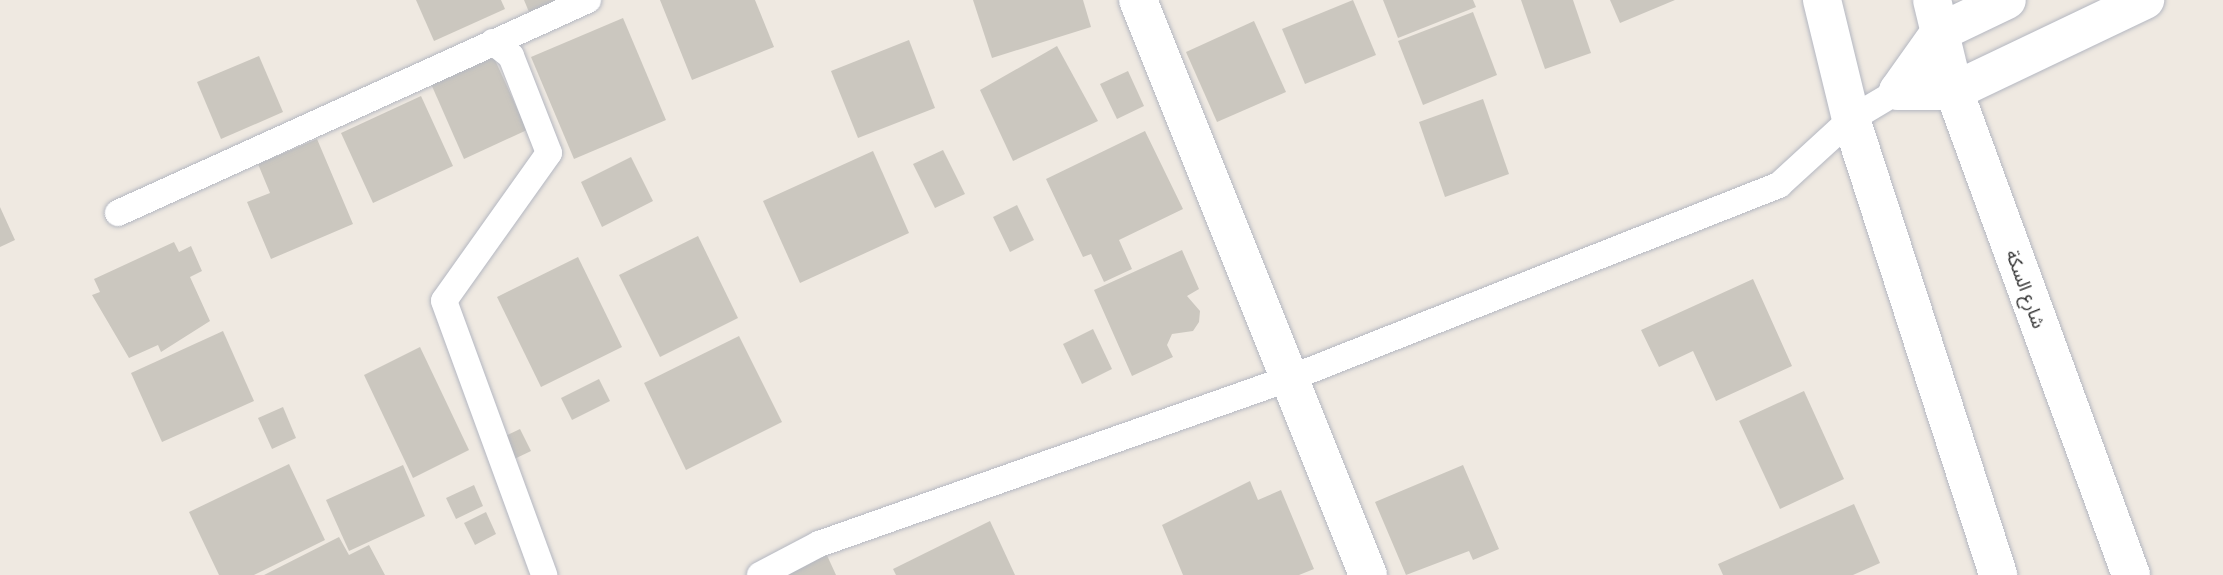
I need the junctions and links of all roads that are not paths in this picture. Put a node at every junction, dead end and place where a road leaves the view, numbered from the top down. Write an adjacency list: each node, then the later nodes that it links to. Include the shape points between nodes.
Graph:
1 (588, 0): 7 (lane)
2 (1138, 0): 12 (main road)
3 (1822, 0): 10 (main road)
4 (2007, 0): 6 (main road)
5 (2145, 0): 9 (main road)
6 (1936, 16): 8 (main road); 9 (main road, شارع السكة)
7 (493, 42): 11 (lane); 13 (lane, via 511,56 550,153 444,302)
8 (1898, 91): 9 (main road); 10 (lane)
9 (1954, 91): 17 (main road, شارع السكة)
10 (1851, 119): 12 (lane, via 1779,185); 16 (main road)
11 (118, 213)
12 (1288, 379): 14 (lane, via 1012,472 819,544); 15 (main road)
13 (544, 575)
14 (760, 575)
15 (1368, 575)
16 (1997, 575)
17 (2131, 575)

